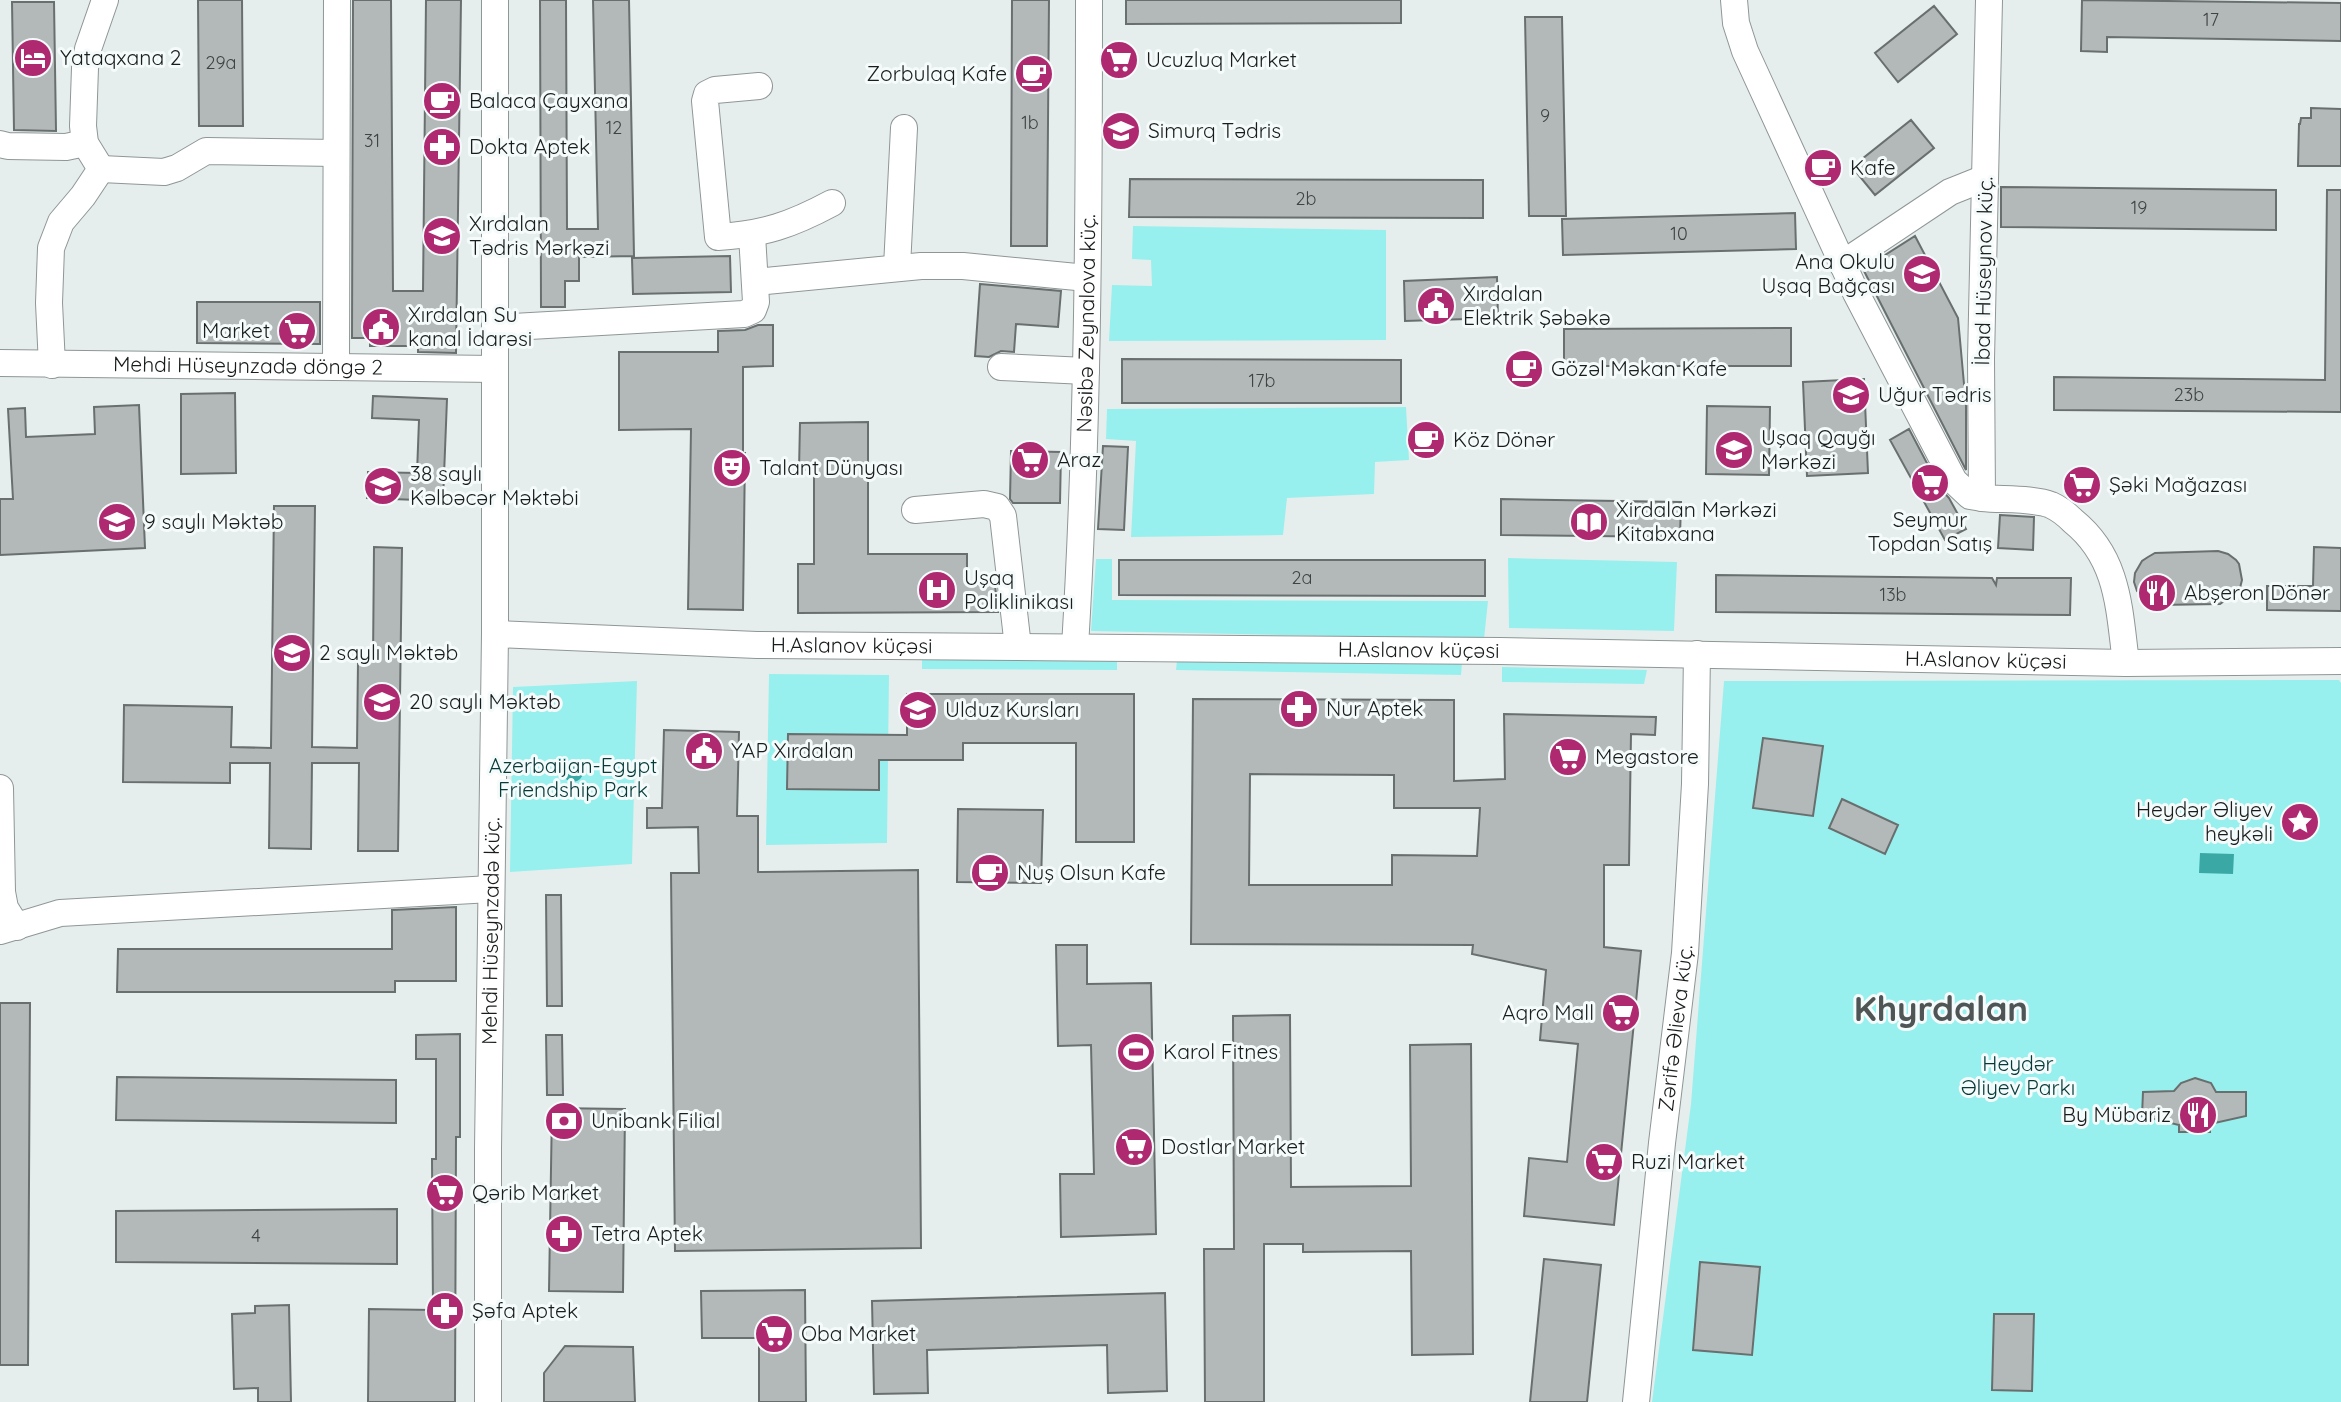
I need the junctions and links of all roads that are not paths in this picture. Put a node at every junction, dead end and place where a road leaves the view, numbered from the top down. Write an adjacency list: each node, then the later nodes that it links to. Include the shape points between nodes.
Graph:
1 (105, 0): 10 (street, via 85,68)
2 (337, 0): 11 (street)
3 (495, 0): 20 (street, Mehdi Hüseynzadə küç.)
4 (1089, 0): 18 (street, Nəsibə Zeynalova küç.)
5 (1734, 0): 16 (street, via 1745,51)
6 (1989, 0): 13 (street, İbad Hüseynov küç.)
7 (759, 86): 15 (street, via 715,90 705,101 718,237)
8 (904, 128): 17 (street)
9 (0, 144): 10 (street)
10 (85, 144): 12 (street)
11 (336, 153): 12 (street, via 206,151 164,172); 23 (street)
12 (101, 169): 22 (street, via 61,222 51,248)
13 (1985, 178): 16 (street, via 1950,192); 27 (street, İbad Hüseynov küç.)
14 (832, 204): 15 (street)
15 (752, 235): 19 (street)
16 (1842, 264): 27 (street, via 1954,481 1970,496)
17 (897, 267): 18 (street, via 962,266); 19 (street)
18 (1087, 278): 26 (street, Nəsibə Zeynalova küç.)
19 (755, 282): 20 (street, via 756,302 753,310 744,314)
20 (495, 328): 25 (street, Mehdi Hüseynzadə küç.)
21 (0, 363): 22 (street, Mehdi Hüseynzadə döngə 2)
22 (51, 365): 23 (street, Mehdi Hüseynzadə döngə 2)
23 (336, 366): 25 (street, Mehdi Hüseynzadə döngə 2)
24 (1001, 367): 26 (street)
25 (495, 369): 29 (street, Mehdi Hüseynzadə küç.)
26 (1086, 371): 30 (street, Nəsibə Zeynalova küç.)
27 (1982, 498): 34 (street, via 2050,505 2088,534 2115,585)
28 (915, 510): 31 (street, via 997,507 1003,516)
29 (495, 635): 31 (street, H.Aslanov küçəsi, via 757,645); 36 (street, Mehdi Hüseynzadə küç.)
30 (1075, 646): 31 (street, H.Aslanov küçəsi); 32 (street, H.Aslanov küçəsi)
31 (1018, 647)
32 (1697, 654): 34 (street, H.Aslanov küçəsi); 39 (street, Zərifə Əlieva küç., via 1685,953)
33 (2341, 661): 34 (street, H.Aslanov küçəsi)
34 (2126, 663)
35 (0, 788): 37 (street, via 2,892)
36 (491, 890): 37 (street, via 60,913); 38 (street, Mehdi Hüseynzadə küç.)
37 (9, 929)
38 (488, 1402)
39 (1636, 1402)

